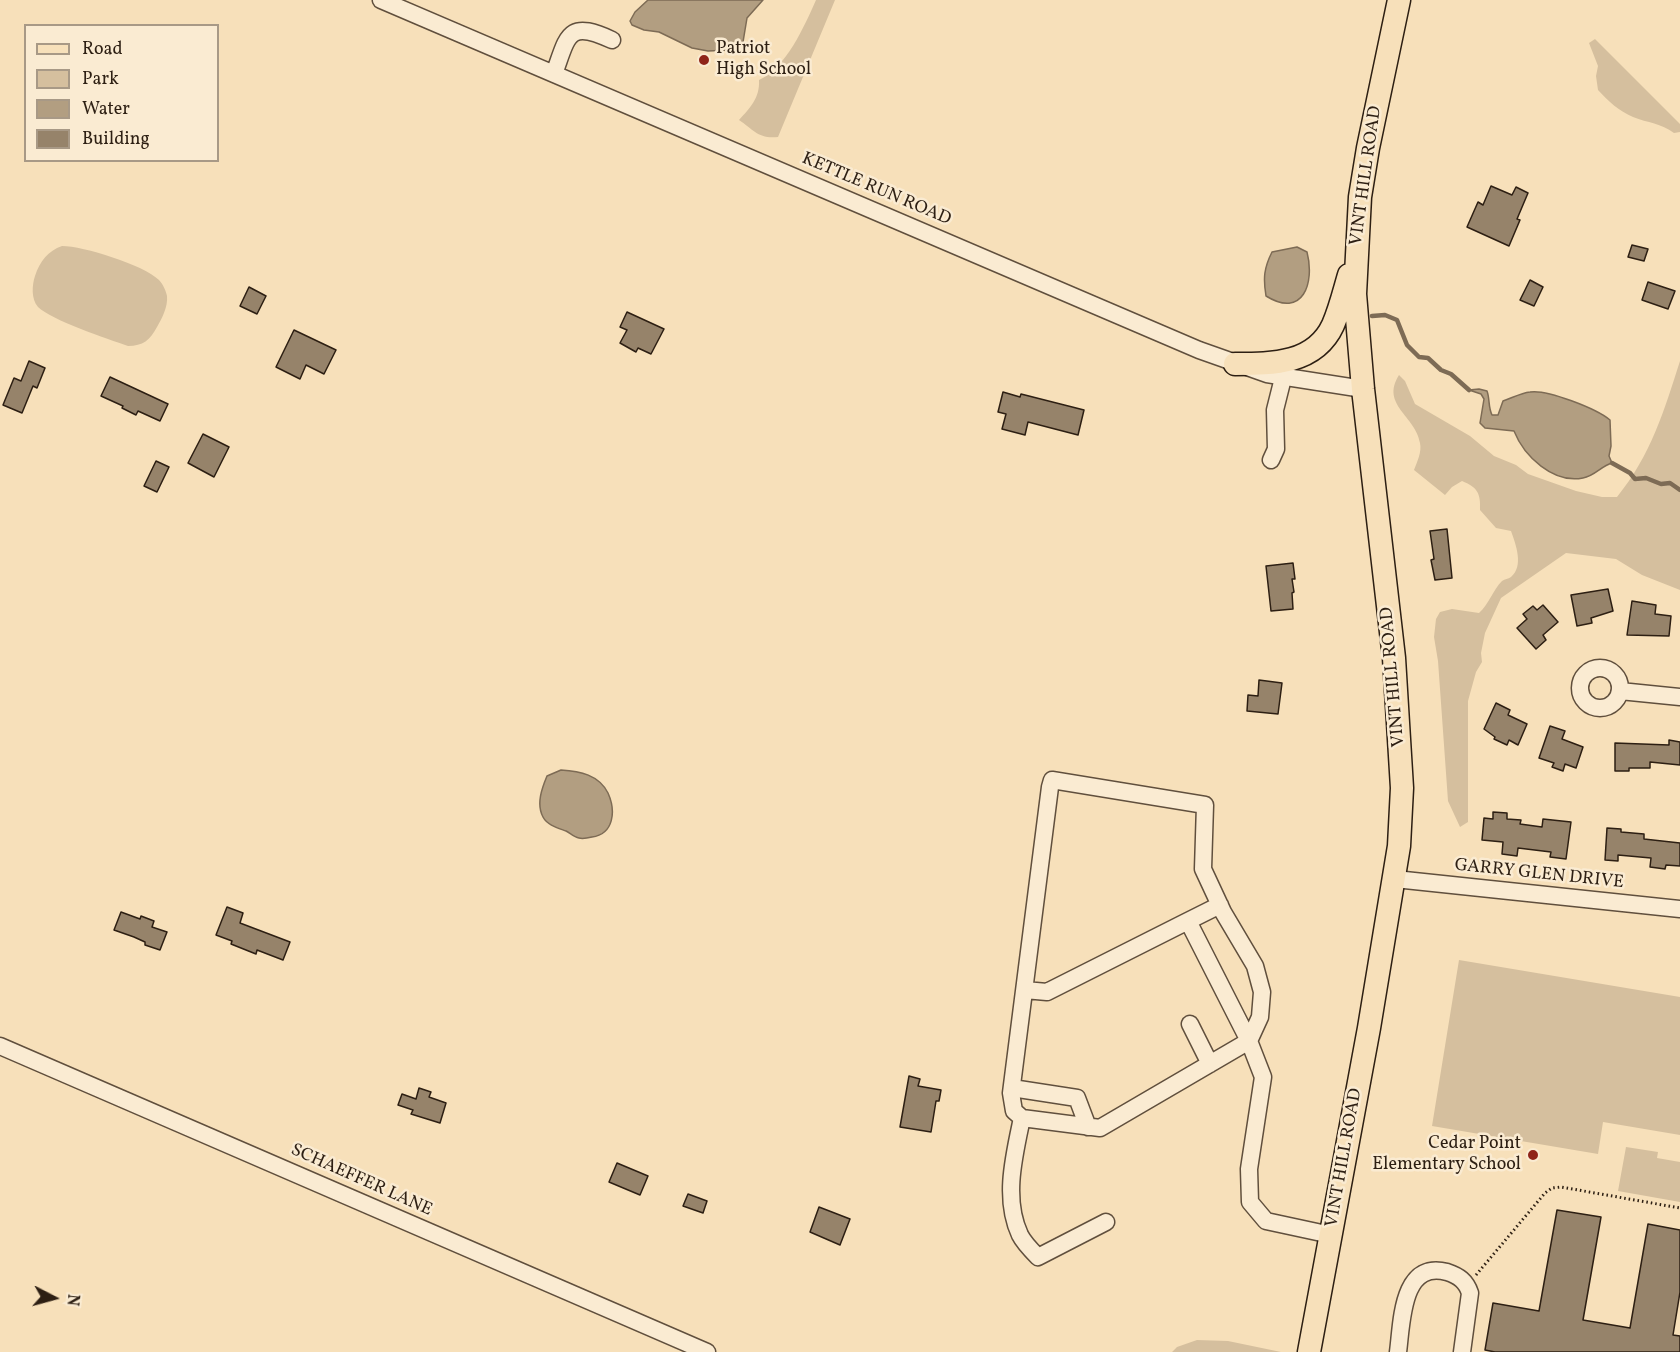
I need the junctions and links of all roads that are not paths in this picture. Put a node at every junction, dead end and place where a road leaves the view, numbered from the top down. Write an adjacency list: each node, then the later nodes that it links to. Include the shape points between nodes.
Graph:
1 (381, 0): 4 (street, KETTLE RUN ROAD)
2 (1399, 0): 5 (main road, VINT HILL ROAD, via 1368,148)
3 (612, 40): 4 (street, via 590,30 574,33 566,42)
4 (554, 74): 6 (street, KETTLE RUN ROAD)
5 (1356, 251): 6 (main road, via 1333,324 1320,344 1288,361); 8 (main road, VINT HILL ROAD, via 1357,332)
6 (1235, 364): 7 (street, KETTLE RUN ROAD)
7 (1283, 378): 8 (street, KETTLE RUN ROAD); 9 (street, via 1275,410 1276,451)
8 (1363, 389): 12 (main road, VINT HILL ROAD, via 1400,737 1402,788)
9 (1271, 460)
10 (1620, 691): 11 (street)
11 (1680, 697)
12 (1395, 879): 14 (street, GARRY GLEN DRIVE); 25 (main road, VINT HILL ROAD)
13 (1220, 905): 15 (street); 16 (street, via 1203,869 1205,805 1052,780); 18 (street, via 1254,966 1262,992 1260,1017)
14 (1680, 909)
15 (1188, 921): 16 (street, via 1047,992); 18 (street)
16 (1024, 990): 21 (street)
17 (1190, 1024): 20 (street)
18 (1249, 1041): 20 (street); 25 (street, via 1263,1077 1249,1169 1250,1202 1266,1221)
19 (0, 1046): 26 (street, SCHAEFFER LANE)
20 (1210, 1064): 23 (street, via 1100,1128)
21 (1012, 1088): 22 (street, via 1014,1111); 23 (street, via 1077,1098)
22 (1022, 1118): 23 (street); 24 (street, via 1010,1204 1020,1237 1038,1257)
23 (1088, 1127)
24 (1106, 1222)
25 (1331, 1235): 27 (main road, VINT HILL ROAD)
26 (707, 1352)
27 (1309, 1352)
28 (1398, 1352): 29 (street, via 1408,1289 1423,1274 1442,1271 1459,1277 1468,1286 1470,1304)
29 (1462, 1352)

